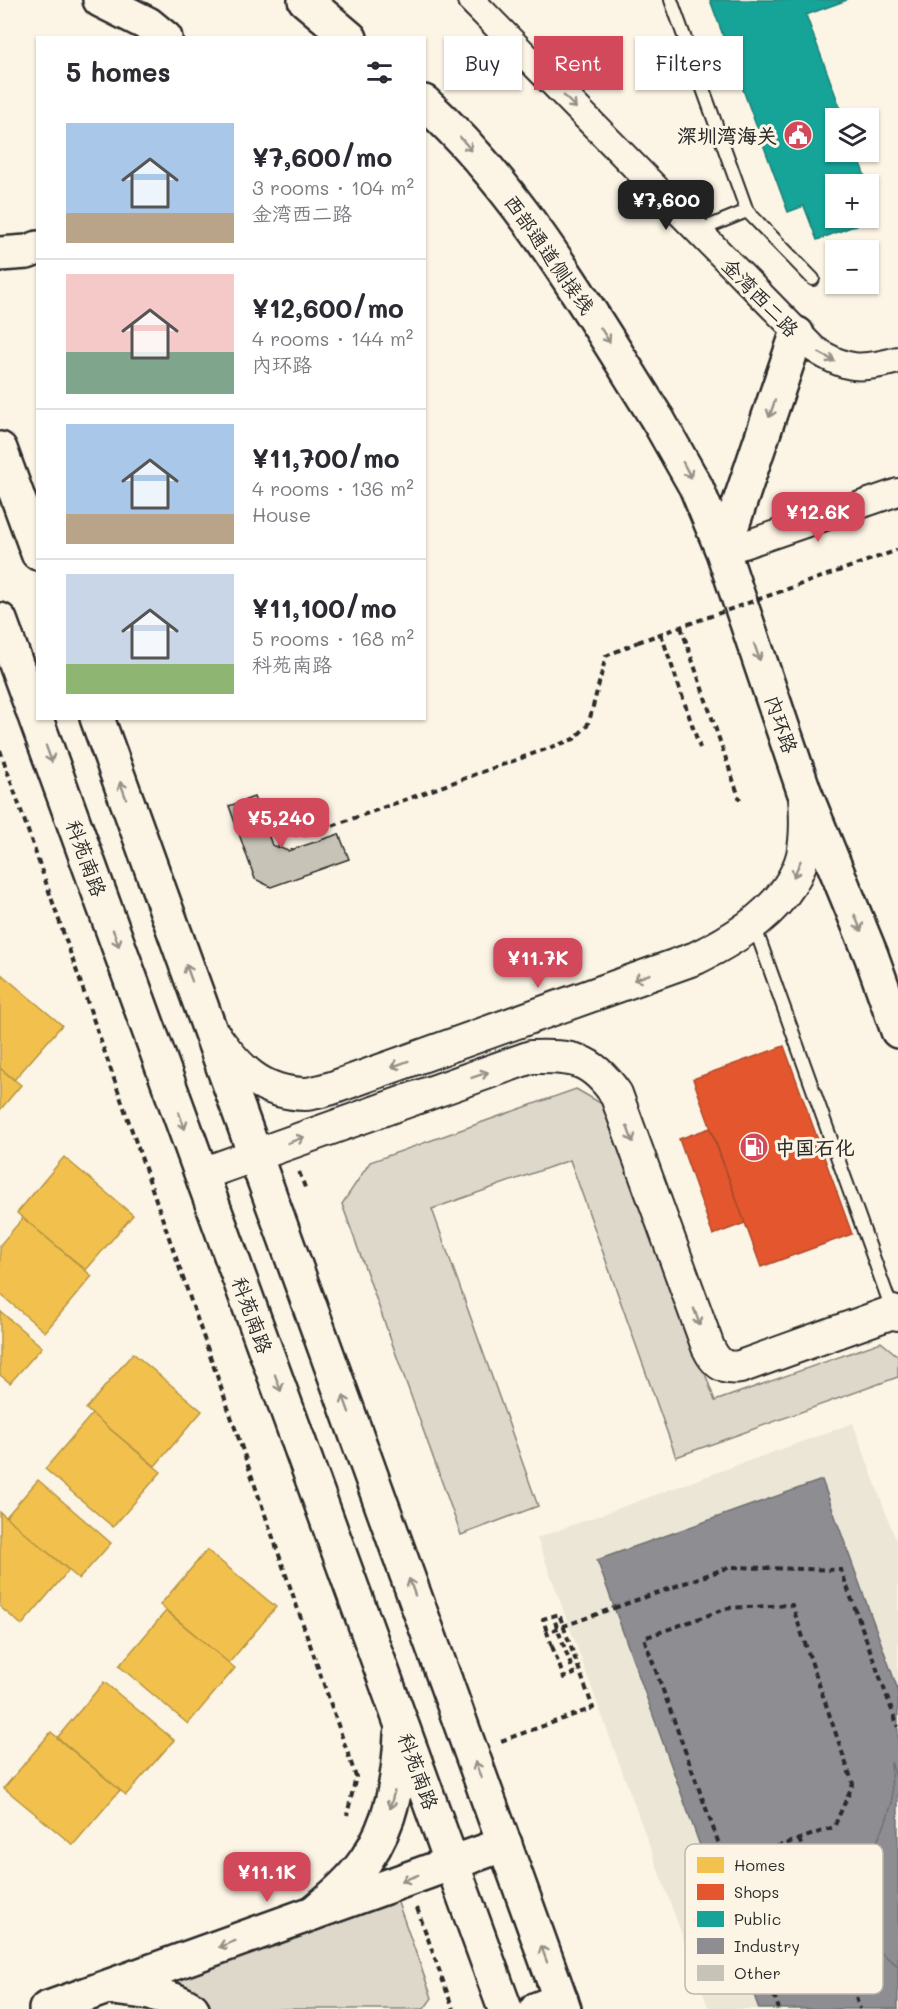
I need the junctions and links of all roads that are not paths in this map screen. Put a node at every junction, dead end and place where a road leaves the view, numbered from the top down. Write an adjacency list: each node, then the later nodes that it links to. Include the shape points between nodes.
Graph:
1 (100, 0): 5 (main road, via 148,24)
2 (305, 0): 6 (main road)
3 (471, 0): 9 (street, 金湾西二路, one-way to 9)
4 (671, 0): 8 (lane)
5 (163, 36)
6 (348, 36)
7 (426, 104): 15 (main road, 西部通道侧接线, one-way to 15, via 452,128 519,207)
8 (747, 211): 9 (lane); 12 (lane)
9 (698, 232): 13 (street, 金湾西二路)
10 (36, 249): 11 (main road)
11 (0, 254)
12 (813, 279)
13 (797, 334): 14 (street, 金湾西二路, one-way to 14, via 832,360 850,366); 19 (main road, one-way to 19)
14 (898, 360)
15 (658, 420): 19 (main road, 内环路, one-way to 19, via 696,487)
16 (0, 449): 18 (main road)
17 (898, 492): 19 (street)
18 (36, 548)
19 (723, 552): 24 (main road, 内环路, one-way to 24)
20 (0, 620): 21 (main road, 科苑南路, one-way to 21)
21 (36, 719)
22 (36, 720): 29 (main road, 科苑南路, one-way to 29)
23 (98, 720): 26 (main road, one-way to 23)
24 (804, 791): 25 (street, one-way to 25, via 807,826 802,856 792,880); 27 (main road, 内环路, one-way to 27)
25 (753, 924): 26 (street, one-way to 26, via 729,942 696,958 306,1094 275,1089 252,1078 233,1061); 30 (lane)
26 (209, 1028): 28 (main road)
27 (898, 1031)
28 (255, 1155): 29 (street); 30 (street, one-way to 30, via 531,1057 559,1056 581,1061 603,1076 616,1094 708,1347 720,1365 740,1367); 32 (main road, one-way to 28)
29 (202, 1174): 31 (main road, 科苑南路, one-way to 31)
30 (895, 1313)
31 (401, 1721): 33 (main road, 科苑南路); 34 (main road, one-way to 34, via 399,1772 382,1832 366,1860)
32 (505, 1844): 33 (main road); 36 (main road, one-way to 32)
33 (452, 1862): 34 (main road, one-way to 34); 39 (main road, 科苑南路)
34 (313, 1913): 35 (main road, one-way to 35)
35 (108, 1987): 37 (main road); 38 (main road, via 154,1992)
36 (554, 2006)
37 (46, 2009)
38 (192, 2009)
39 (505, 2009)

